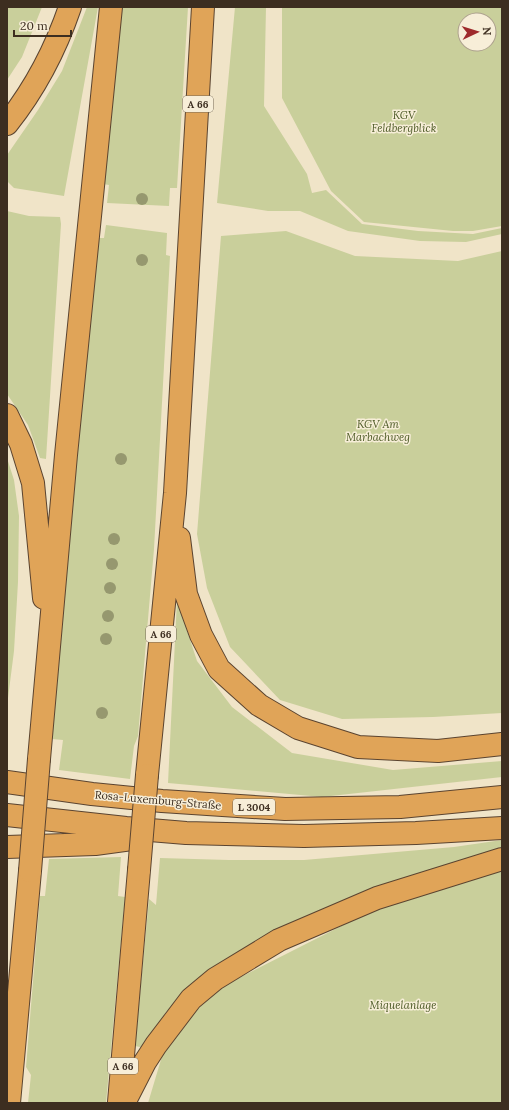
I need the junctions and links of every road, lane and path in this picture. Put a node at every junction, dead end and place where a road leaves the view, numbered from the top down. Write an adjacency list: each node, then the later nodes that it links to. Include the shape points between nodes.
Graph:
1 (70, 7): 4 (highway, via 43,67 24,101)
2 (111, 7): 7 (highway)
3 (203, 7): 6 (highway, A 66)
4 (7, 124)
5 (7, 415): 7 (highway, via 21,444 33,484)
6 (175, 494): 8 (highway, via 186,594 201,635 219,669 259,705 298,728 358,747 438,751); 17 (highway, A 66, bridge, via 147,775)
7 (49, 648): 16 (highway, bridge)
8 (502, 744)
9 (7, 782): 10 (highway, Rosa-Luxemburg-Straße / L 3004, via 162,801 285,808 400,807)
10 (502, 797)
11 (7, 815): 13 (highway)
12 (502, 828): 13 (highway, via 304,836)
13 (186, 833): 14 (highway, via 95,844)
14 (7, 847)
15 (502, 859): 18 (highway, via 377,898 279,940 215,979 191,999 164,1034 145,1062)
16 (9, 1103)
17 (119, 1103)
18 (124, 1103)

